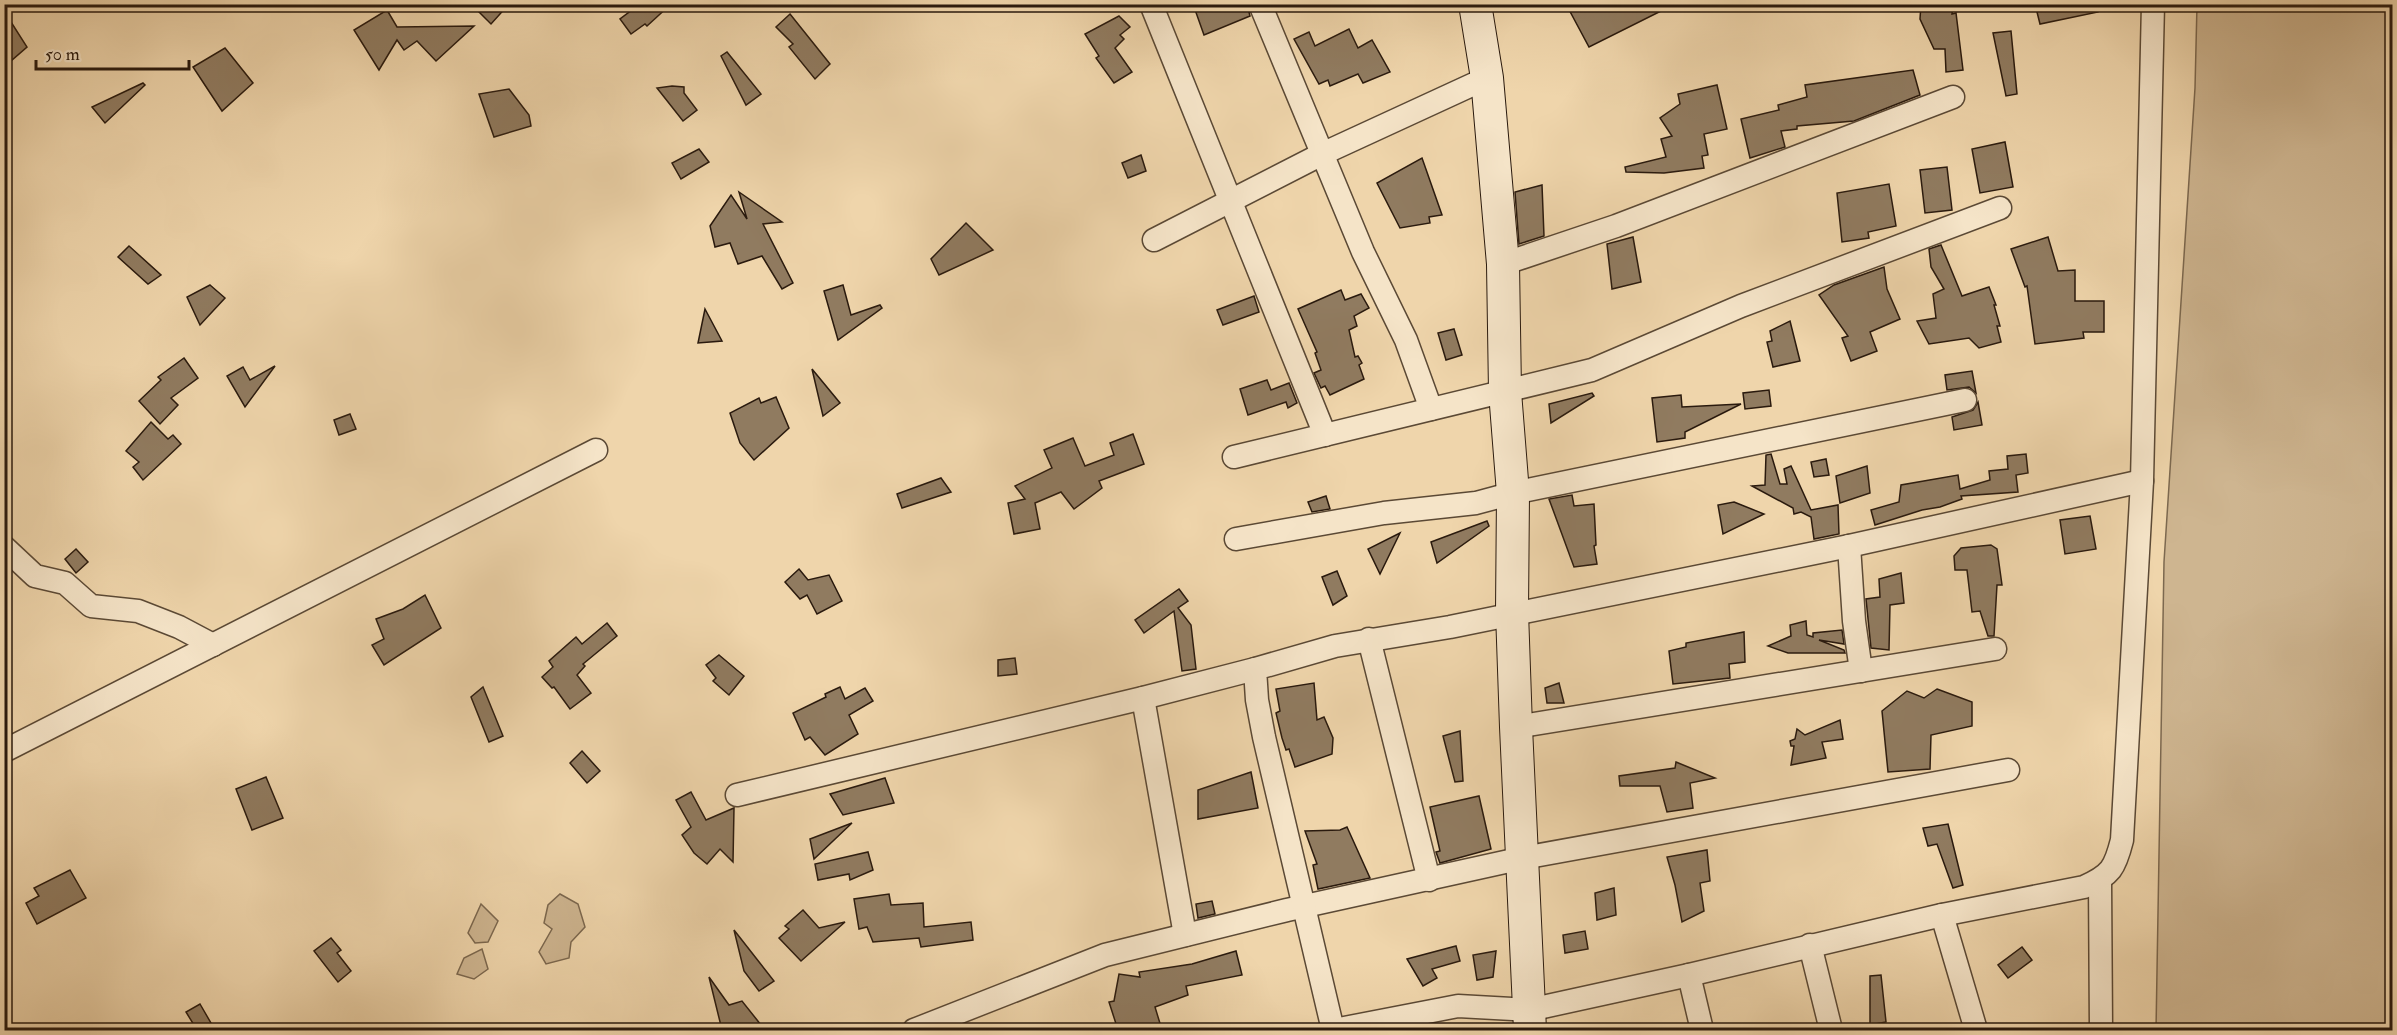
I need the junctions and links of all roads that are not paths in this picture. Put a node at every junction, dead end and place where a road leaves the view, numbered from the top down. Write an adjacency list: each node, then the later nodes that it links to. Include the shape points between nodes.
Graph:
1 (1151, 4): 8 (street)
2 (1260, 4): 7 (street)
3 (1475, 4): 5 (street)
4 (2153, 4): 18 (street)
5 (1487, 78): 7 (street); 11 (street)
6 (1953, 97): 11 (street, via 1616,226)
7 (1322, 154): 8 (street); 14 (street, via 1406,340)
8 (1230, 201): 10 (street); 15 (street)
9 (2000, 208): 12 (street, via 1741,306 1592,370)
10 (1154, 240)
11 (1503, 264): 12 (street)
12 (1504, 392): 14 (street); 19 (street)
13 (1965, 400): 19 (street)
14 (1431, 409): 15 (street)
15 (1325, 435): 17 (street)
16 (596, 450): 25 (street)
17 (1234, 457)
18 (2142, 481): 21 (street); 36 (street, via 2122,840 2116,864)
19 (1513, 493): 20 (street, via 1476,503 1384,513); 23 (street)
20 (1236, 540)
21 (1849, 546): 23 (street); 28 (street)
22 (4, 547): 25 (street, via 35,576 64,583 91,606 138,611)
23 (1512, 612): 24 (street, via 1450,627); 30 (street)
24 (1369, 639): 27 (street); 35 (street)
25 (213, 645): 31 (street)
26 (1995, 649): 28 (street)
27 (1255, 669): 29 (street); 37 (street, via 1264,737)
28 (1861, 671): 30 (street)
29 (1143, 698): 33 (street); 39 (street)
30 (1516, 727): 34 (street)
31 (4, 751)
32 (2008, 770): 34 (street)
33 (737, 795)
34 (1523, 858): 35 (street); 42 (street)
35 (1429, 880): 37 (street)
36 (2100, 880): 38 (street, via 2084,887); 48 (street)
37 (1304, 907): 39 (street); 44 (street)
38 (1942, 915): 40 (street); 47 (street)
39 (1185, 935): 43 (street, via 1105,955)
40 (1810, 945): 41 (street); 46 (street)
41 (1689, 975): 42 (street); 45 (street)
42 (1529, 1020): 44 (street, via 1458,1006)
43 (914, 1030)
44 (1333, 1030)
45 (1702, 1030)
46 (1831, 1030)
47 (1976, 1030)
48 (2101, 1030)

